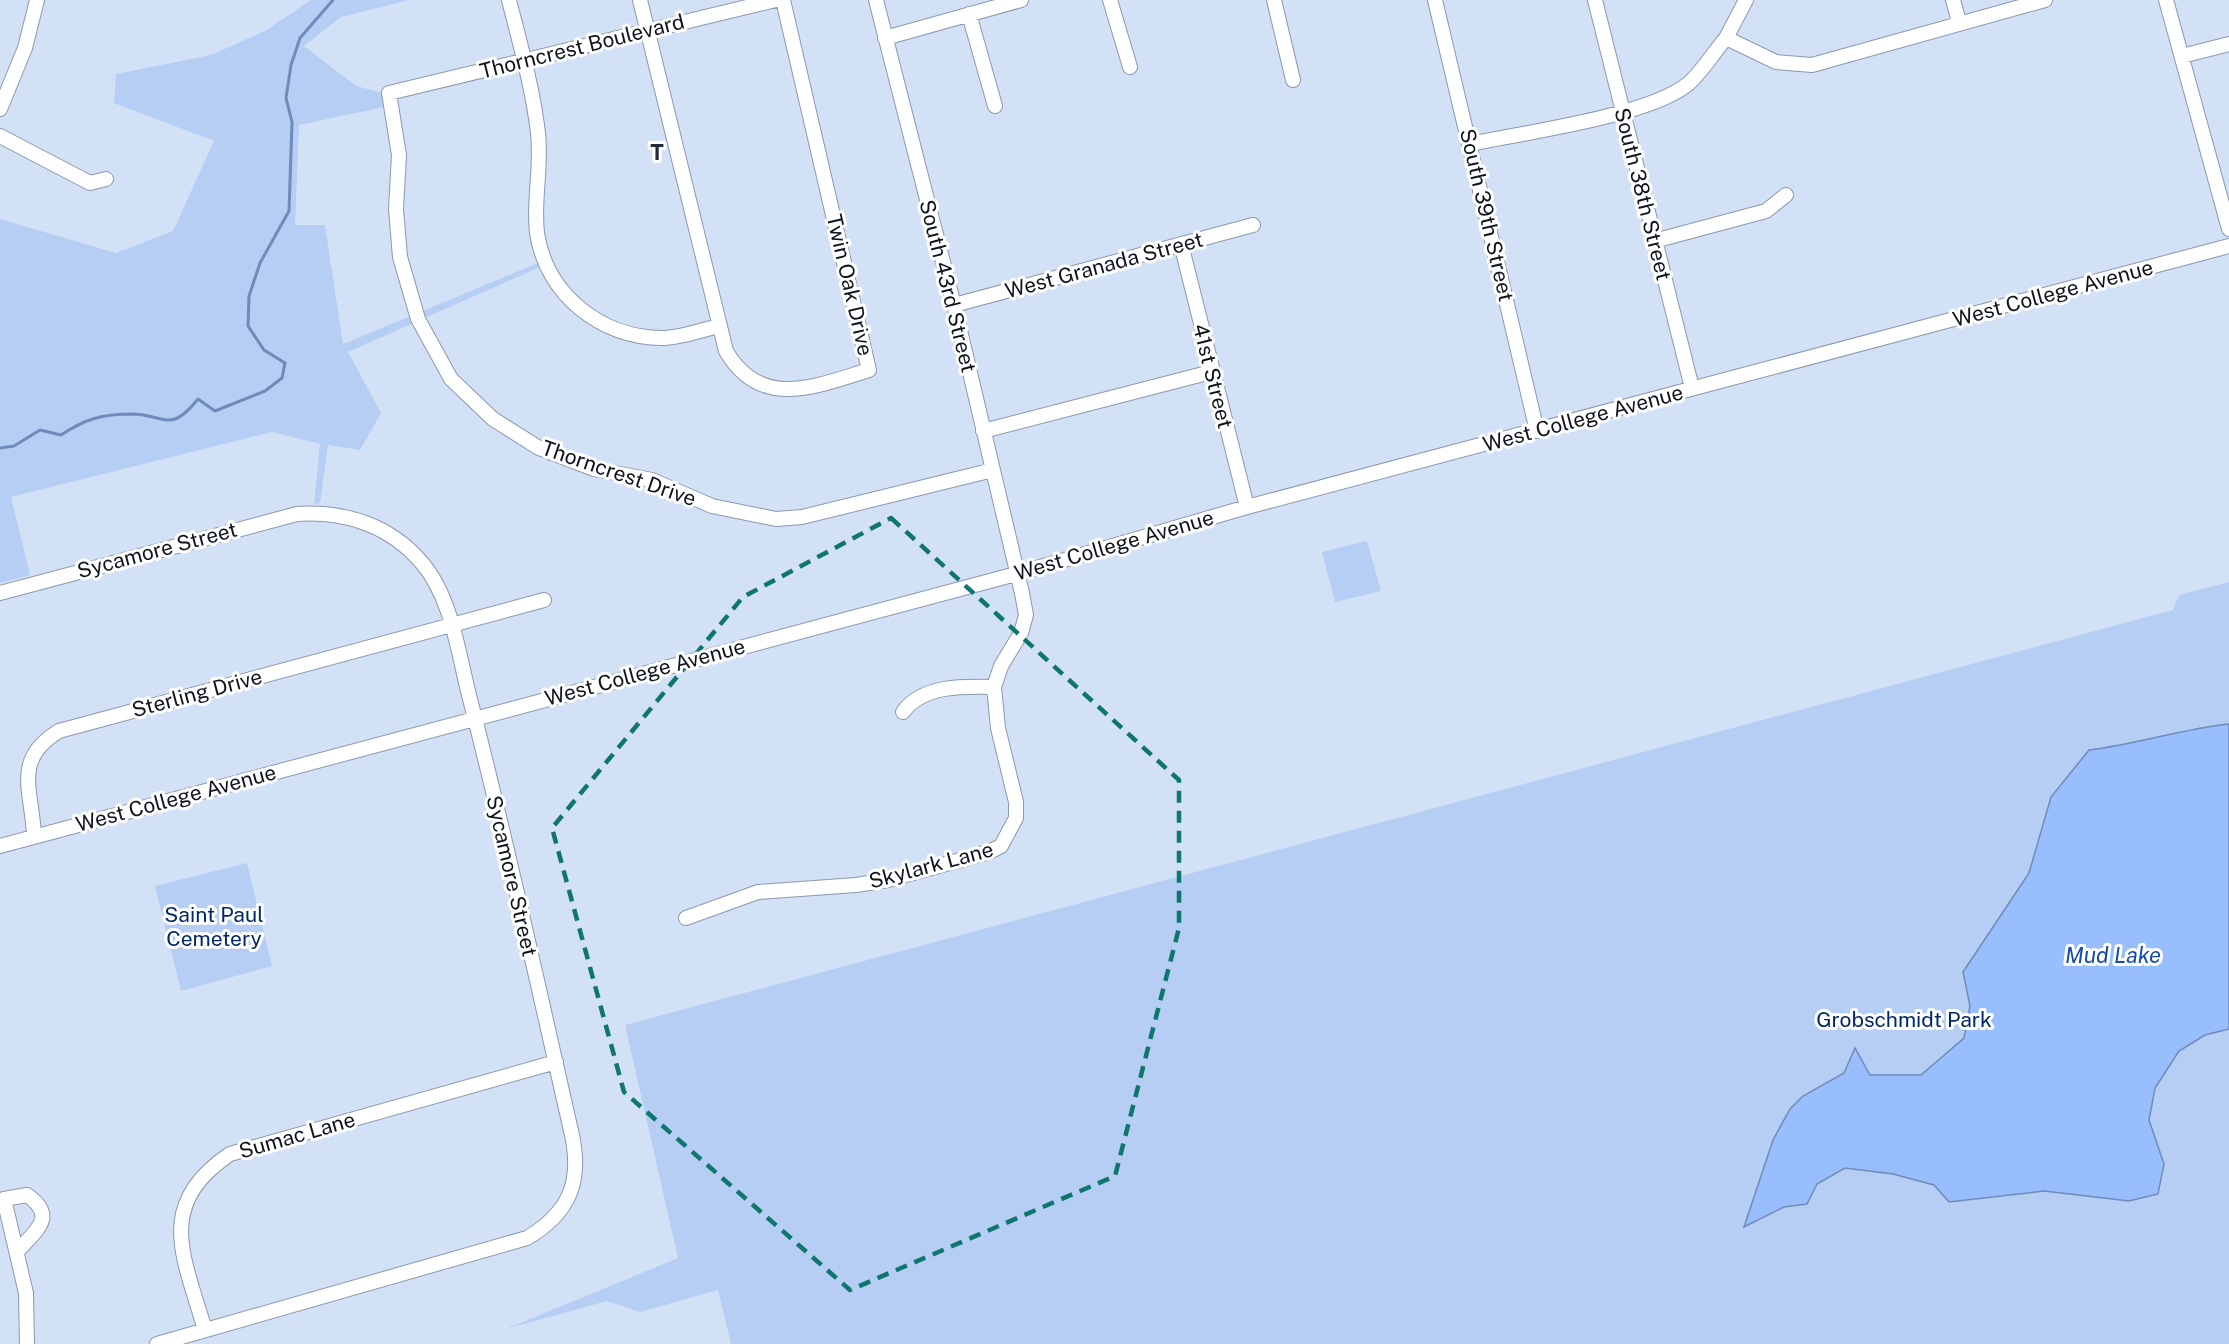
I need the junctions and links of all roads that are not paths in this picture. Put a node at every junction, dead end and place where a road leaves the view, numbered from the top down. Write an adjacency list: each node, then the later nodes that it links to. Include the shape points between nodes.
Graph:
1 (37, 0): 28 (street, via 26,48)
2 (509, 0): 23 (street)
3 (640, 0): 18 (street, Twin Oak Drive)
4 (776, 0): 18 (street, Thorncrest Boulevard)
5 (783, 0): 40 (street, Twin Oak Drive, via 869,370 800,391 766,388 734,366)
6 (876, 0): 19 (street, South 43rd Street)
7 (1022, 0): 16 (street)
8 (1110, 0): 24 (street)
9 (1274, 0): 25 (street)
10 (1435, 0): 31 (street, South 39th Street)
11 (1595, 0): 29 (street, South 38th Street)
12 (1746, 0): 20 (street)
13 (1953, 0): 17 (street)
14 (2045, 0): 17 (street)
15 (2166, 0): 22 (street)
16 (969, 14): 19 (street); 27 (street)
17 (1959, 22): 20 (street, via 1812,65 1776,62)
18 (646, 30): 23 (street, Thorncrest Boulevard); 40 (street, Twin Oak Drive)
19 (885, 38): 39 (street, South 43rd Street)
20 (1726, 38): 29 (street, via 1688,84)
21 (2229, 44): 22 (street)
22 (2182, 56): 35 (street)
23 (524, 61): 26 (street, Thorncrest Boulevard); 40 (street, via 538,132 537,233 543,255 567,299 591,318 642,336 664,338)
24 (1130, 67)
25 (1293, 80)
26 (389, 93): 45 (street, Thorncrest Drive, via 399,155 397,220 406,286 418,320 451,379 502,425 539,448 594,469 652,480 712,506 776,519 802,517)
27 (995, 106)
28 (0, 109)
29 (1623, 112): 31 (street); 36 (street, South 38th Street)
30 (0, 136): 32 (street, via 90,183)
31 (1470, 144): 44 (street, South 39th Street)
32 (106, 179)
33 (1786, 195): 36 (street, via 1766,211)
34 (1253, 225): 37 (street, West Granada Street)
35 (2229, 229)
36 (1654, 241): 42 (street, South 38th Street)
37 (1181, 244): 39 (street, West Granada Street); 41 (street, 41st Street)
38 (2229, 246): 42 (street, West College Avenue)
39 (954, 305): 43 (street, South 43rd Street)
40 (719, 326)
41 (1211, 372): 43 (street); 46 (street, 41st Street)
42 (1692, 388): 44 (street, West College Avenue)
43 (983, 431): 45 (street, South 43rd Street)
44 (1537, 431): 46 (street, West College Avenue)
45 (993, 471): 47 (street, South 43rd Street)
46 (1247, 507): 47 (street, West College Avenue)
47 (1016, 574): 51 (street, Skylark Lane, via 1026,615); 53 (street, West College Avenue)
48 (0, 593): 50 (street, Sycamore Street, via 268,520 324,512 377,527 409,550 430,574)
49 (544, 600): 50 (street, Sterling Drive)
50 (450, 625): 53 (street, Sycamore Street); 54 (street, Sterling Drive, via 58,731 36,748 27,774)
51 (994, 687): 52 (street, via 939,690 909,704); 56 (street, Skylark Lane, via 1016,802 1016,818 1001,846 888,880 758,892)
52 (903, 712)
53 (474, 718): 54 (street, West College Avenue); 57 (street, Sycamore Street)
54 (34, 837): 55 (street, West College Avenue)
55 (0, 846)
56 (686, 918)
57 (556, 1062): 59 (street, Sycamore Street, via 576,1154 576,1173 567,1202 543,1229 505,1246); 59 (street, Sumac Lane, via 230,1154 209,1168 185,1202 180,1223 183,1253)
58 (17, 1252): 60 (street, via 27,1300)
59 (205, 1330): 61 (street, Sycamore Street)
60 (27, 1344)
61 (157, 1344)

